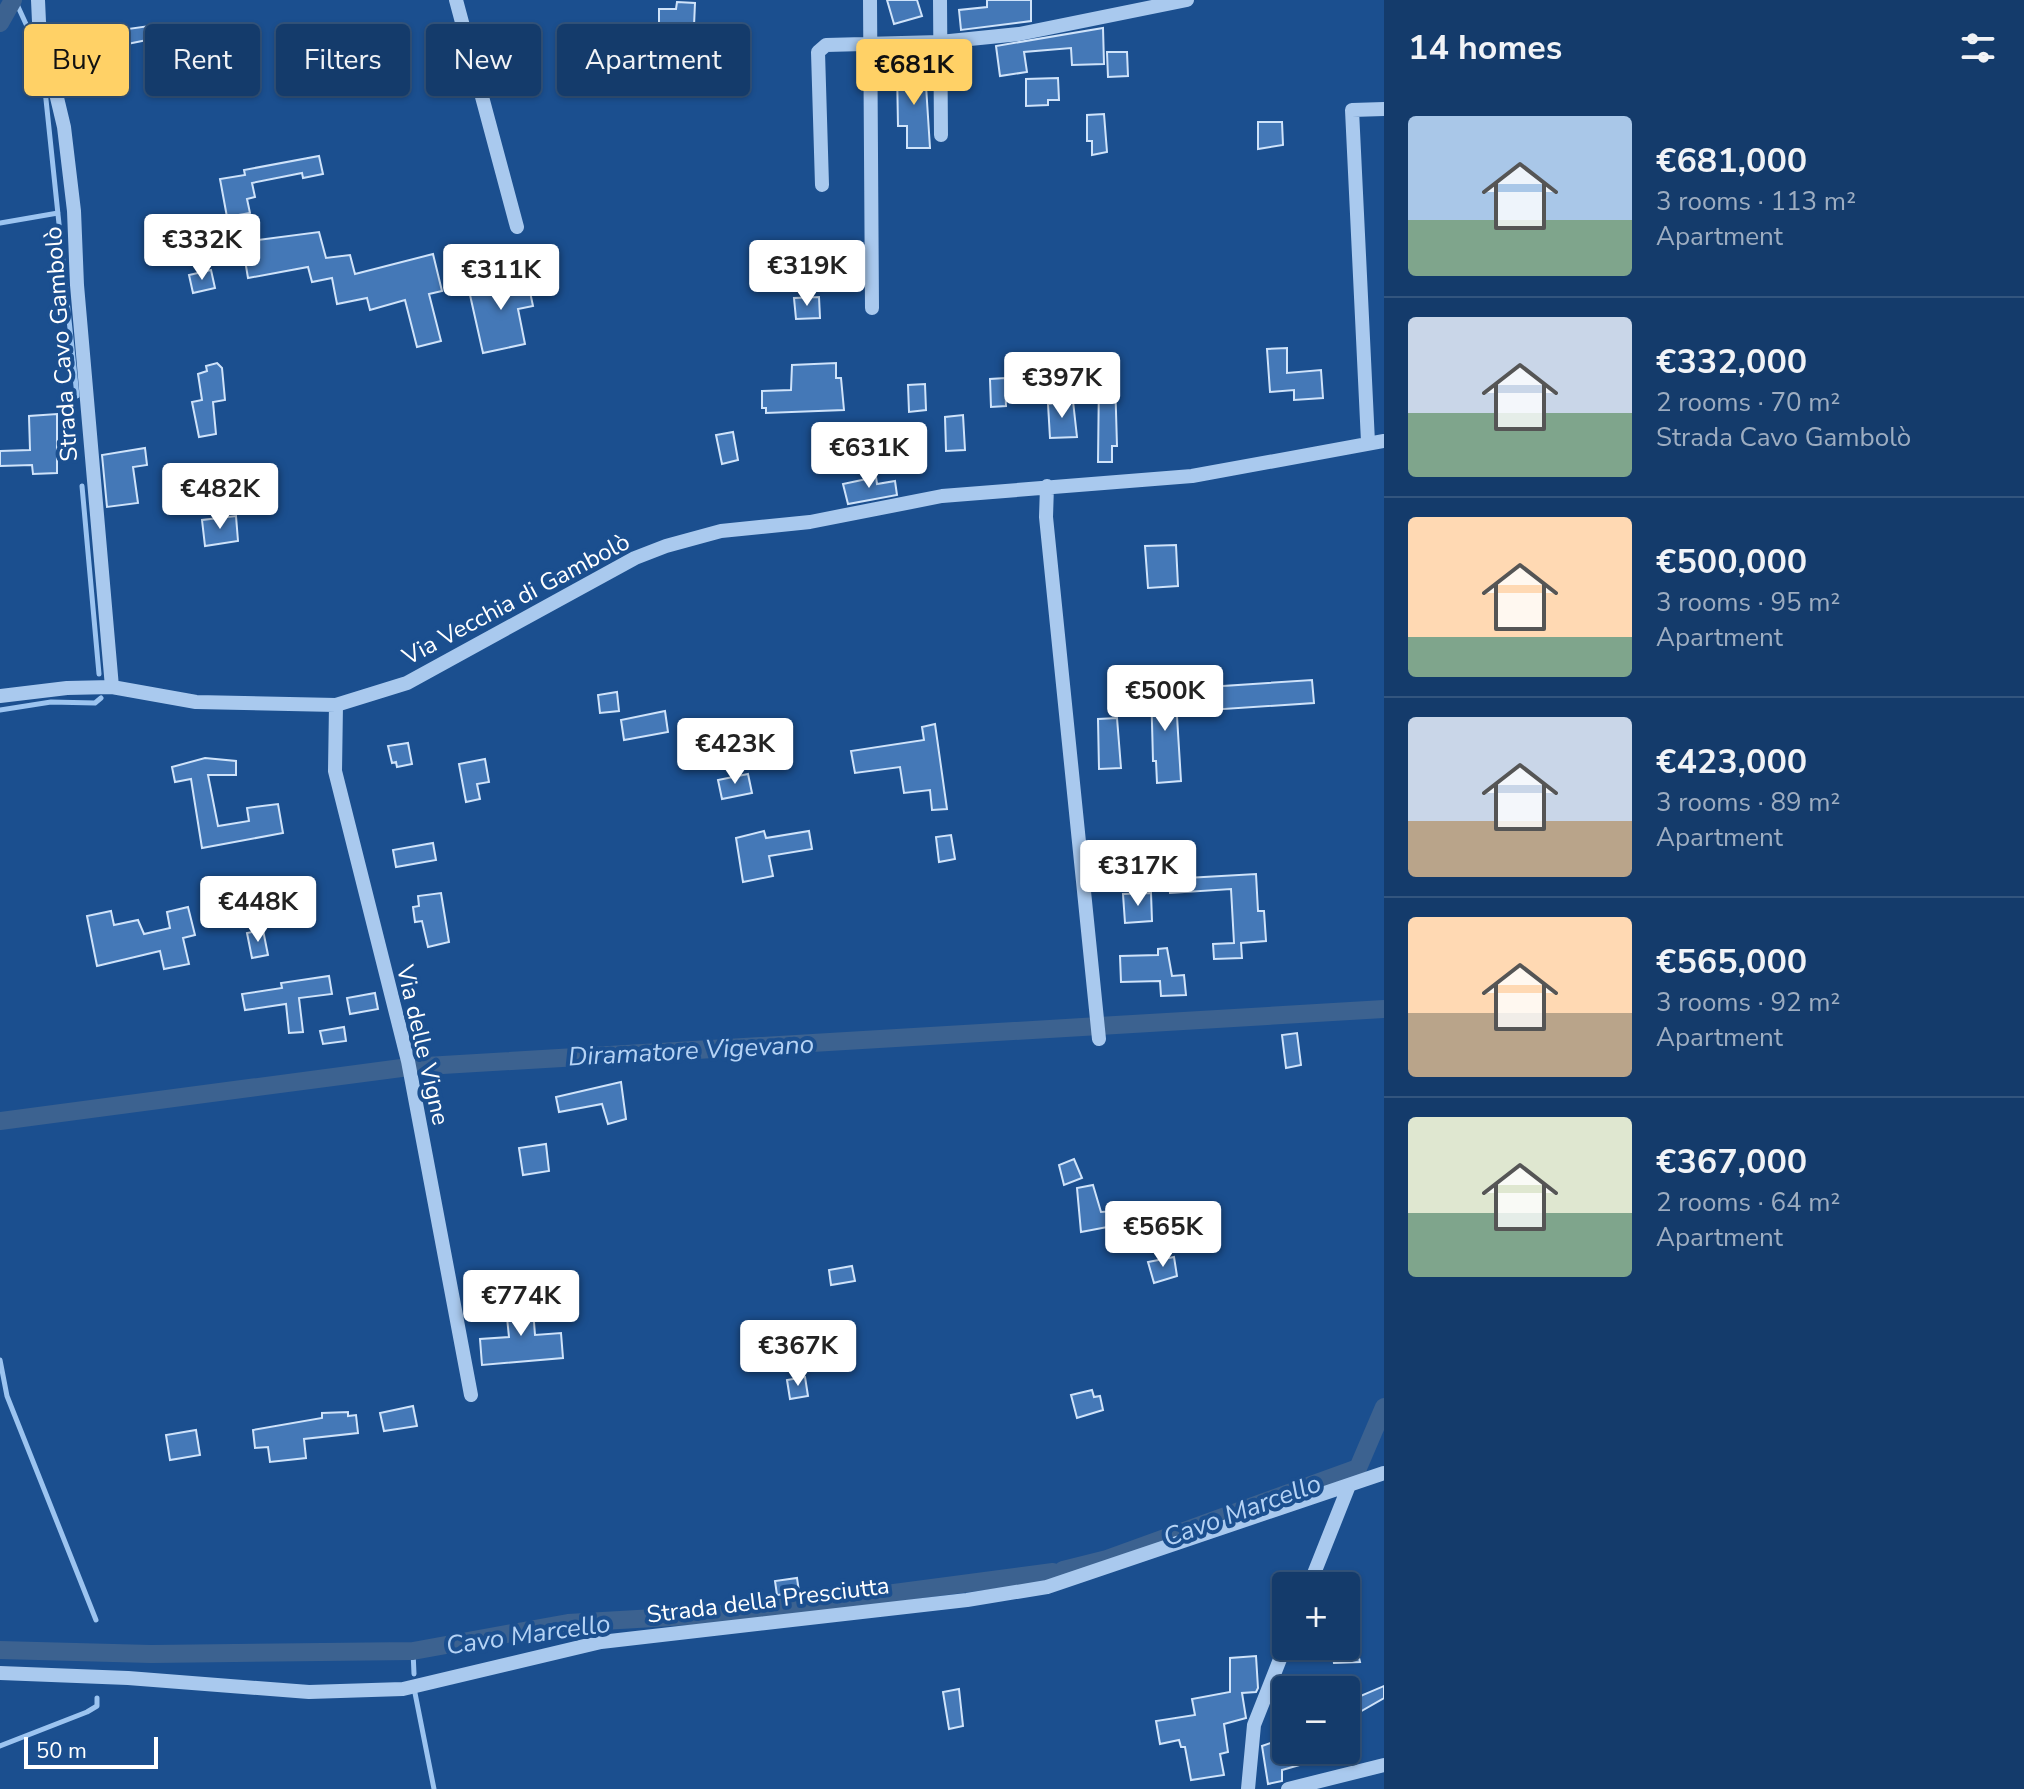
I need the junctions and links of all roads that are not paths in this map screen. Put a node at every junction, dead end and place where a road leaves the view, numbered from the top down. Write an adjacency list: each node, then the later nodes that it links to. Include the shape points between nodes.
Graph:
1 (38, 0): 16 (street, Strada Cavo Gambolò, via 64,127 74,211)
2 (456, 0): 11 (street)
3 (870, 0): 7 (street)
4 (940, 0): 6 (street)
5 (1187, 0): 6 (street, via 1019,34)
6 (940, 42): 7 (street); 9 (street)
7 (871, 43): 10 (street, via 826,45 818,52); 12 (street)
8 (1384, 109): 14 (street, via 1352,110)
9 (941, 135)
10 (822, 185)
11 (517, 227)
12 (872, 308)
13 (1384, 441): 14 (street, Via Vecchia di Gambolò)
14 (1368, 442): 15 (street, Via Vecchia di Gambolò, via 1192,476)
15 (1047, 486): 18 (street, Via Vecchia di Gambolò, via 942,496 810,522 721,531 666,546 602,574 407,683); 19 (street)
16 (112, 687): 17 (street, Via Vecchia di Gambolò); 18 (street, Via Vecchia di Gambolò, via 196,702)
17 (0, 696)
18 (336, 705): 20 (street, Via delle Vigne, via 335,771 408,1061)
19 (1099, 1039)
20 (471, 1395)
21 (1384, 1473): 22 (street, Strada della Presciutta)
22 (1348, 1488): 23 (street); 25 (street, Strada della Presciutta, via 1023,1592 601,1642 403,1689 309,1692)
23 (1315, 1572)
24 (1280, 1660): 27 (street, via 1254,1725)
25 (0, 1673)
26 (1384, 1765): 28 (street)
27 (1248, 1789)
28 (1288, 1789)

